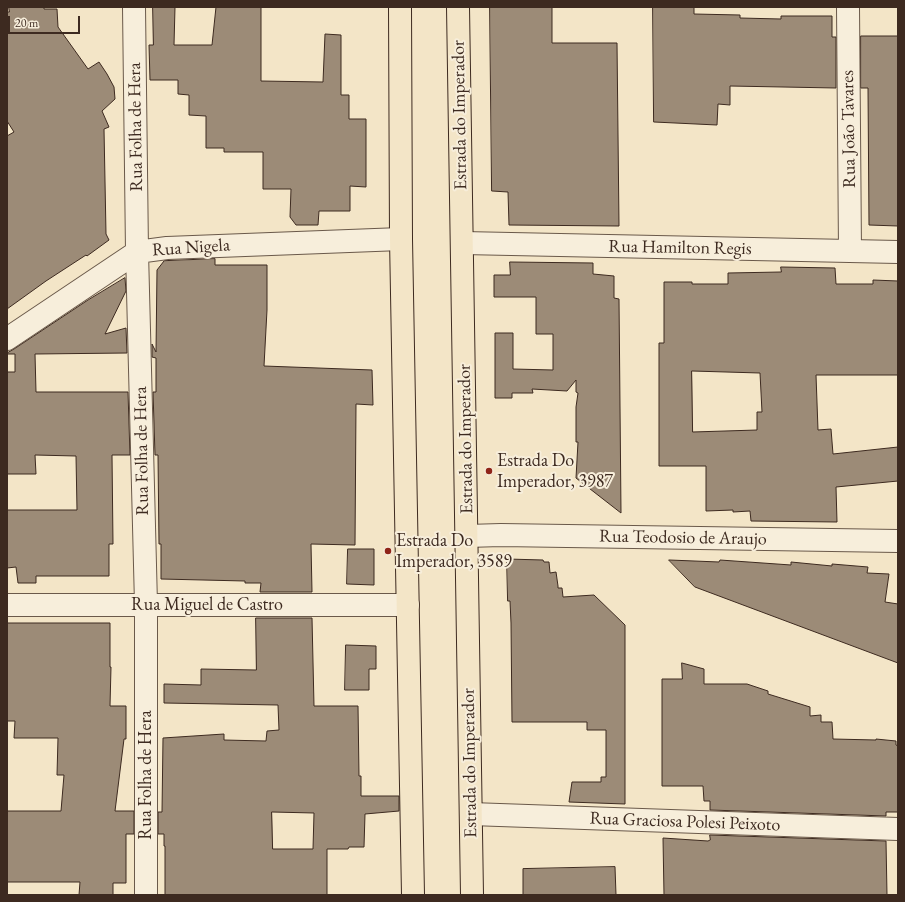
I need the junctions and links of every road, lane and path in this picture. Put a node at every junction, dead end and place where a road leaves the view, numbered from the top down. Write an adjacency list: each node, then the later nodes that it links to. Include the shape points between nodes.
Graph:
1 (134, 7): 8 (street, Rua Folha de Hera)
2 (400, 7): 5 (main road)
3 (458, 7): 6 (main road, Estrada do Imperador)
4 (848, 7): 7 (street, Rua João Tavares)
5 (402, 238): 8 (street, Rua Nigela, via 167,248); 15 (main road)
6 (463, 243): 7 (street, Rua Hamilton Regis); 11 (main road, Estrada do Imperador)
7 (850, 251): 9 (street, Rua Hamilton Regis)
8 (137, 252): 10 (street, Rua Nigela); 13 (street, Rua Folha de Hera)
9 (898, 252)
10 (7, 339)
11 (467, 536): 12 (street, Rua Teodosio de Araujo); 16 (main road, Estrada do Imperador)
12 (898, 541)
13 (146, 604): 14 (street, Rua Miguel de Castro); 15 (street, Rua Miguel de Castro); 18 (street, Rua Folha de Hera)
14 (7, 605)
15 (408, 605): 19 (main road)
16 (471, 814): 17 (street, Rua Graciosa Polesi Peixoto); 20 (main road, Estrada do Imperador)
17 (898, 829)
18 (146, 895)
19 (413, 895)
20 (472, 895)

